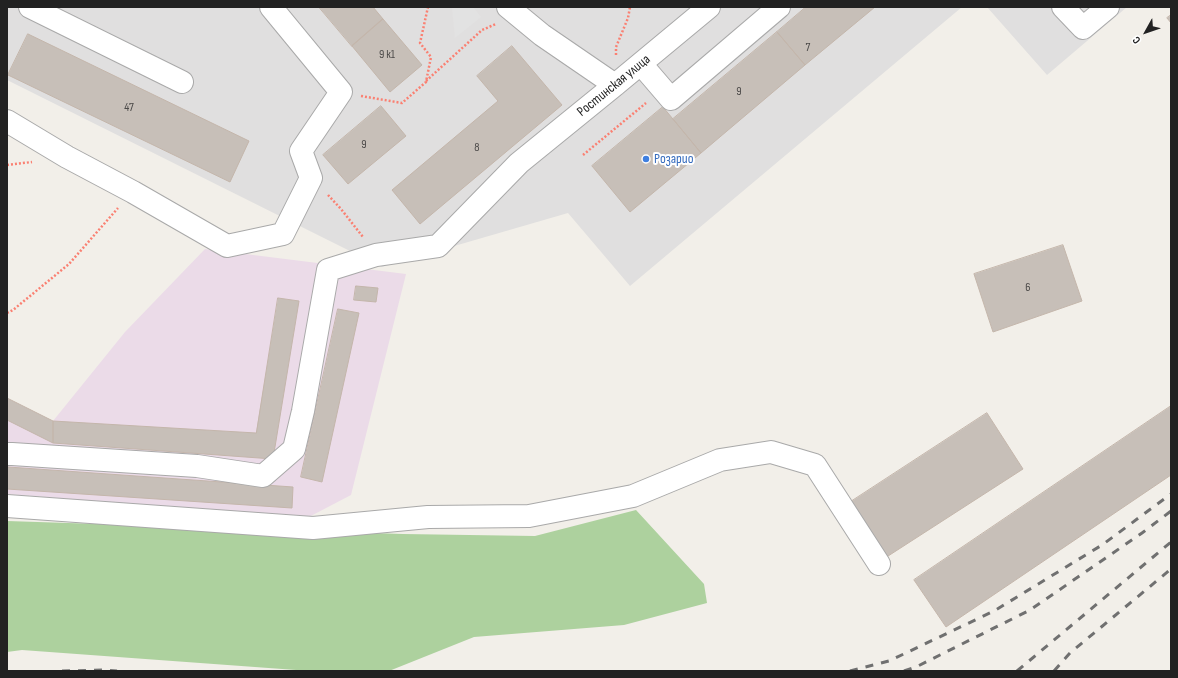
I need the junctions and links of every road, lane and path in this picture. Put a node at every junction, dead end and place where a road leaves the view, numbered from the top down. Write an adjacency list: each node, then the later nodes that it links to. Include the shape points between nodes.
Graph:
1 (30, 7): 11 (street)
2 (271, 7): 14 (street)
3 (428, 7): 12 (path, via 420,43 431,57)
4 (630, 7): 13 (path, via 616,47)
5 (709, 7): 10 (street, Ростинская улица)
6 (779, 7): 10 (street, via 671,99)
7 (1064, 7): 8 (street, via 1083,28)
8 (1108, 7)
9 (513, 11): 12 (path, via 482,30); 13 (street, via 542,35)
10 (641, 64): 13 (street, Ростинская улица)
11 (182, 82)
12 (426, 82): 14 (path, via 402,103)
13 (614, 84): 18 (street, Ростинская улица, via 519,163 438,246)
14 (341, 92): 16 (street, via 301,152)
15 (7, 121): 17 (street)
16 (311, 178): 17 (street, via 283,234 227,246); 18 (path, via 341,209)
17 (132, 192): 19 (path, via 69,264)
18 (376, 255): 20 (street, Ростинская улица, via 328,270 294,448 263,476 197,466)
19 (7, 313)
20 (7, 454)
21 (7, 506): 22 (street, via 312,528 428,517 529,516 633,496 720,460 770,452 815,465)
22 (879, 564)

